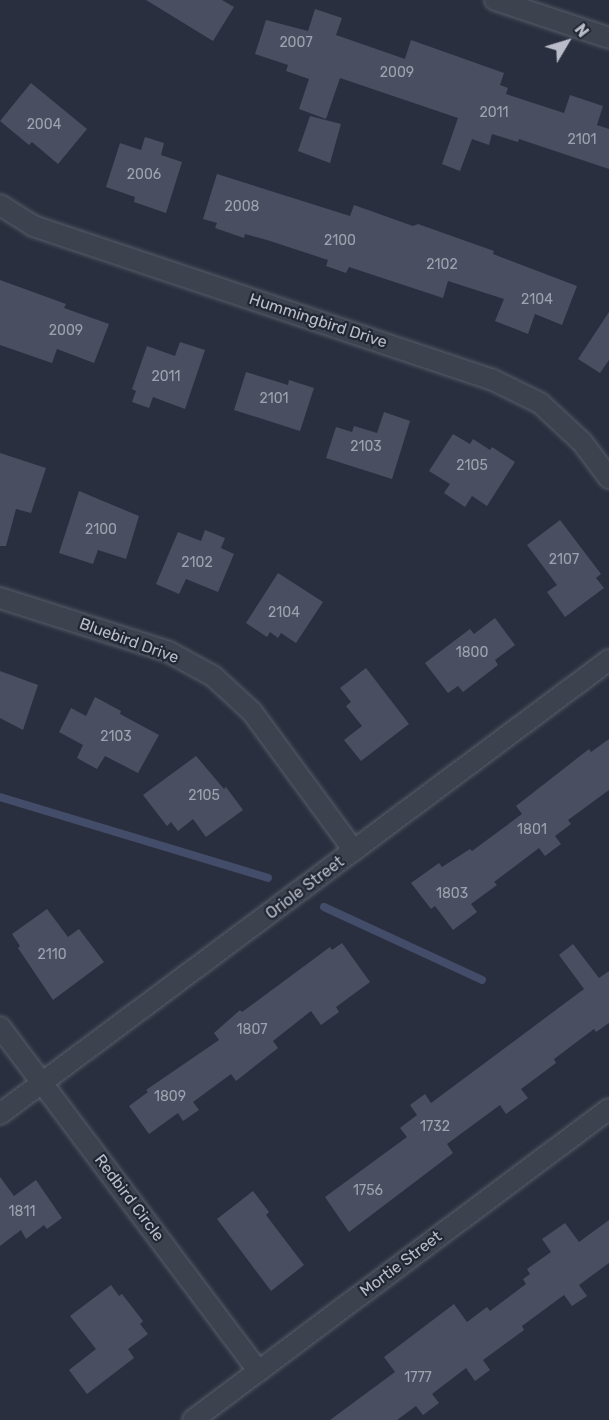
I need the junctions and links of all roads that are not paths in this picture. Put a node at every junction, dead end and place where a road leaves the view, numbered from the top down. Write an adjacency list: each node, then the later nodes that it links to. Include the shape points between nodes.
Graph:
1 (495, 0): 2 (street)
2 (609, 38)
3 (0, 205): 4 (street, Hummingbird Drive, via 33,226 491,379 540,404 582,442)
4 (609, 478)
5 (0, 598): 7 (street, Bluebird Drive, via 169,652 213,676 252,712)
6 (609, 660): 7 (street, Oriole Street)
7 (354, 851): 9 (street, Oriole Street)
8 (0, 1027): 9 (street, Redbird Circle)
9 (42, 1082): 11 (street, Oriole Street); 12 (street, Redbird Circle)
10 (609, 1109): 12 (street, Mortie Street)
11 (0, 1114)
12 (258, 1370): 13 (street, Mortie Street)
13 (193, 1420)

